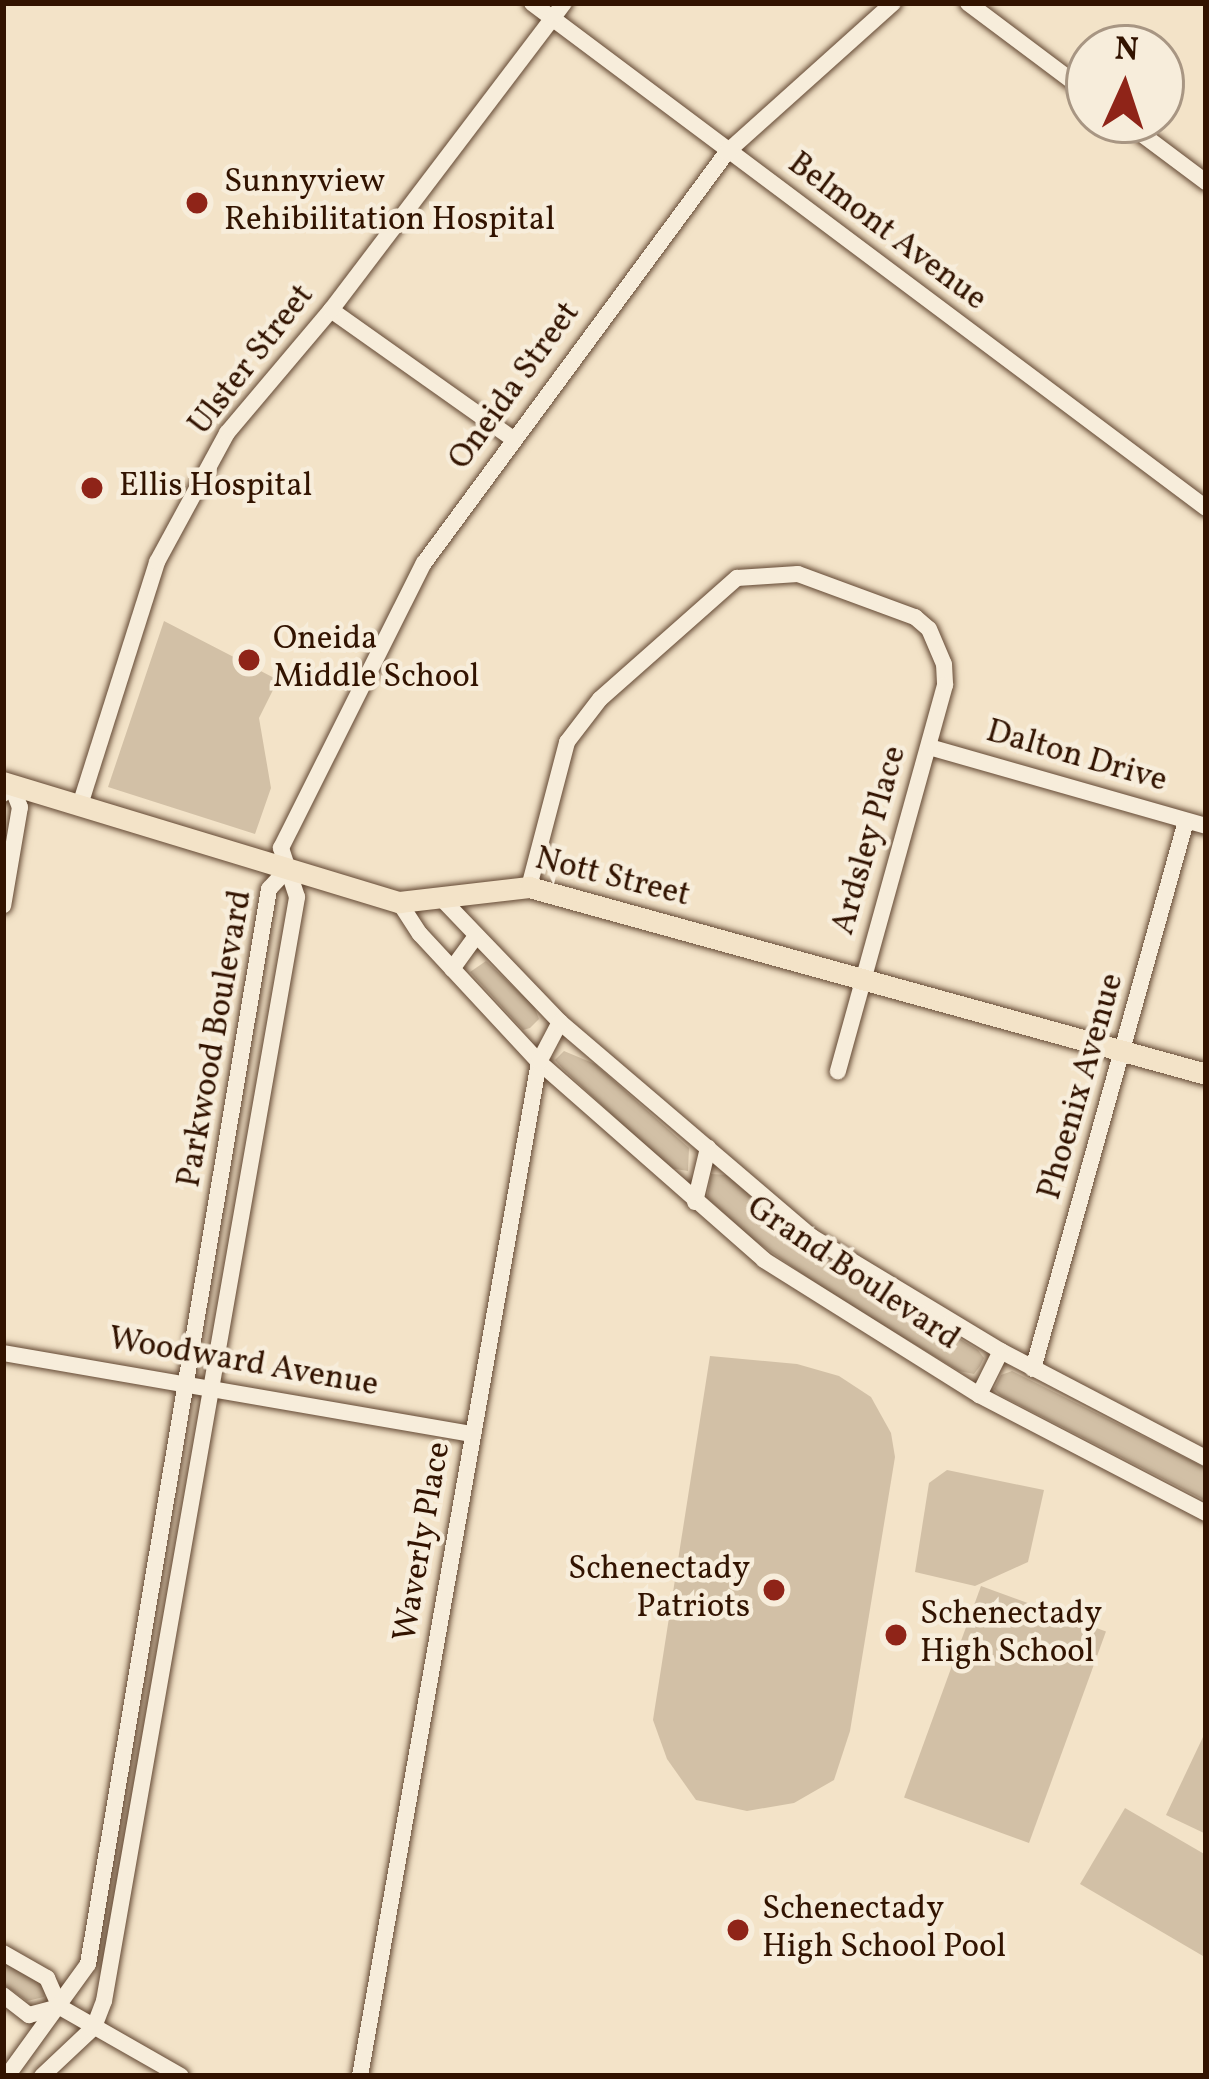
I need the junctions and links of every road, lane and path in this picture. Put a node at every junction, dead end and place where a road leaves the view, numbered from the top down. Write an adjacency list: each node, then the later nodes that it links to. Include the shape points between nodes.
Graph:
1 (532, 3): 4 (street, Belmont Avenue)
2 (893, 3): 7 (street, Oneida Street)
3 (968, 3): 5 (street)
4 (557, 10): 7 (street, Belmont Avenue); 9 (street, Ulster Street)
5 (1065, 76)
6 (1155, 144): 8 (street)
7 (728, 152): 10 (street, Oneida Street); 11 (street, Belmont Avenue)
8 (1206, 182)
9 (331, 310): 10 (street); 14 (street, Ulster Street, via 227,433 157,562)
10 (513, 439): 17 (street, Oneida Street, via 424,562 281,848)
11 (1206, 508)
12 (929, 748): 15 (street, Dalton Drive); 18 (street, Ardsley Place, via 945,685 929,629 797,574 737,578 601,699 566,742); 24 (street, Ardsley Place)
13 (6, 787): 14 (main road, Nott Street); 21 (street, via 20,807)
14 (80, 805): 17 (main road, Nott Street)
15 (1186, 821): 16 (street, Dalton Drive); 26 (street, Phoenix Avenue)
16 (1206, 826)
17 (287, 870): 20 (main road, Nott Street); 35 (street, Parkwood Boulevard, via 269,889); 36 (street, Parkwood Boulevard, via 298,898)
18 (529, 887): 19 (main road, Nott Street); 24 (main road, Nott Street)
19 (441, 898): 20 (main road, Nott Street); 22 (street, Grand Boulevard)
20 (399, 902): 23 (street, Grand Boulevard)
21 (3, 906)
22 (476, 936): 23 (street); 25 (street, Grand Boulevard)
23 (452, 969): 27 (street, Grand Boulevard)
24 (862, 980): 26 (main road, Nott Street); 28 (street, Ardsley Place)
25 (560, 1022): 27 (street, Waverly Place); 30 (street, Grand Boulevard)
26 (1125, 1052): 29 (main road, Nott Street); 34 (street, Phoenix Avenue)
27 (539, 1062): 31 (street, Grand Boulevard); 38 (street, Waverly Place)
28 (838, 1071)
29 (1206, 1074)
30 (707, 1148): 31 (street, Grand Boulevard); 32 (street, Grand Boulevard, via 812,1238)
31 (694, 1202): 37 (street, Grand Boulevard, via 764,1260)
32 (1001, 1351): 34 (street, Grand Boulevard); 37 (street, Grand Boulevard)
33 (3, 1353): 35 (street, Woodward Avenue)
34 (1033, 1369): 39 (street, Grand Boulevard)
35 (187, 1385): 36 (street, Woodward Avenue); 43 (street, Parkwood Boulevard, via 88,1964)
36 (210, 1389): 38 (street, Woodward Avenue); 44 (street, Parkwood Boulevard)
37 (979, 1395): 40 (street, Grand Boulevard)
38 (473, 1434): 48 (street, Waverly Place)
39 (1206, 1458)
40 (1206, 1513)
41 (3, 1953): 43 (street, via 47,1978)
42 (3, 1995): 43 (street, via 29,2015)
43 (60, 2007): 44 (street); 45 (street, Parkwood Boulevard)
44 (94, 2026): 46 (street); 47 (street)
45 (7, 2076)
46 (42, 2076)
47 (182, 2076)
48 (360, 2076)

